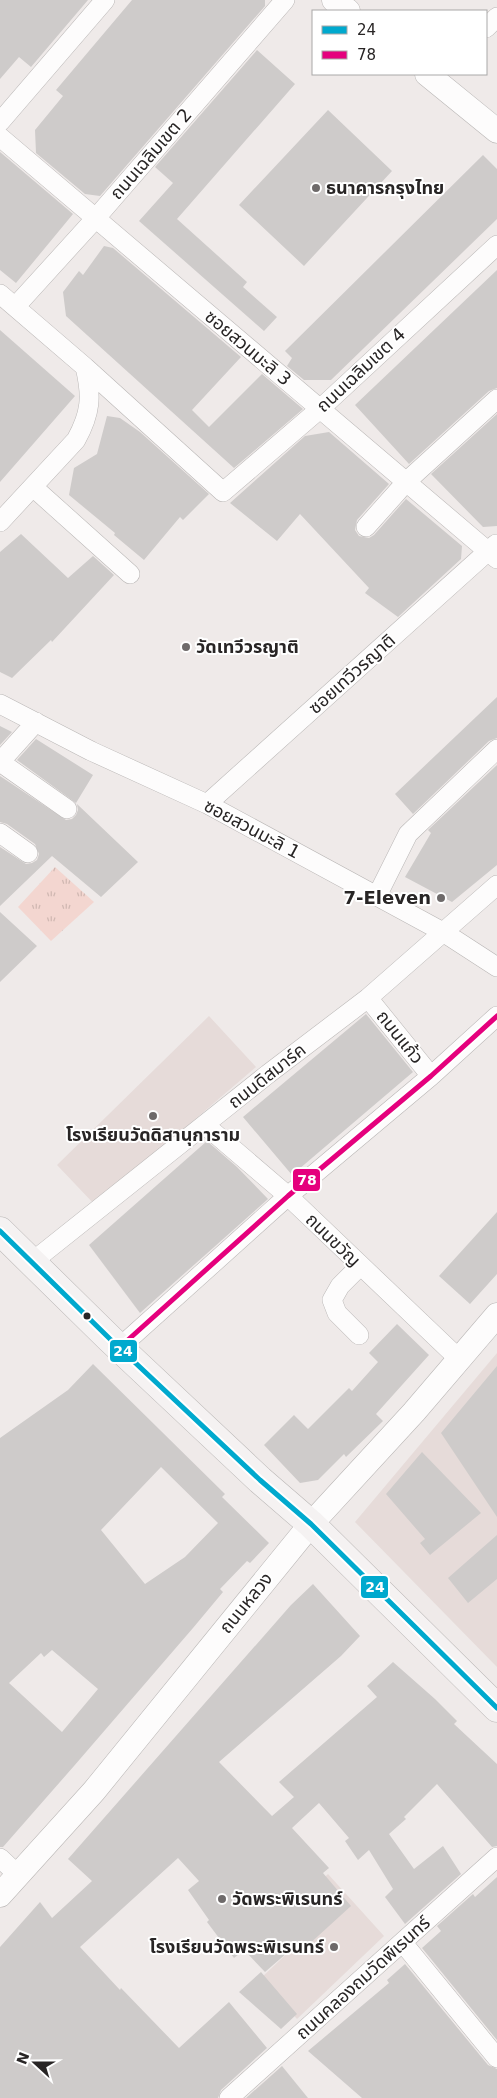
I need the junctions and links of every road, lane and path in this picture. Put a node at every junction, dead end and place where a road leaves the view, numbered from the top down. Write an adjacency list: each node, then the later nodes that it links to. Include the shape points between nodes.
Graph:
1 (105, 0): 8 (street)
2 (286, 0): 11 (street, ถนนเฉลิมเขต 2)
3 (334, 0): 4 (street)
4 (347, 10)
5 (497, 17): 6 (street)
6 (487, 27)
7 (433, 76): 9 (street)
8 (0, 122)
9 (497, 131)
10 (0, 137): 11 (street, ซอยสวนมะลิ 3)
11 (95, 219): 14 (street, ถนนเฉลิมเขต 2); 17 (street, ซอยสวนมะลิ 3)
12 (497, 245): 17 (street, ถนนเฉลิมเขต 4)
13 (0, 294): 14 (street)
14 (15, 307): 15 (street)
15 (85, 367): 17 (street, ถนนเฉลิมเขต 4, via 223,492); 19 (street, via 90,404 85,424 76,440)
16 (497, 399): 18 (street)
17 (320, 408): 18 (street, ซอยสวนมะลิ 3)
18 (407, 481): 21 (street); 22 (street, ซอยสวนมะลิ 3)
19 (33, 487): 20 (street); 23 (street)
20 (0, 522)
21 (366, 526)
22 (494, 551): 28 (street, ซอยเทวีวรญาติ)
23 (130, 574)
24 (0, 704): 25 (street, ซอยสวนมะลิ 1)
25 (36, 722): 27 (street); 28 (street, ซอยสวนมะลิ 1)
26 (497, 749): 33 (street, via 408,834)
27 (0, 762): 29 (street)
28 (207, 804): 33 (street, ซอยสวนมะลิ 1)
29 (67, 810)
30 (0, 832): 31 (street)
31 (28, 853)
32 (497, 885): 34 (street, ถนนดิสมาร์ค)
33 (377, 896): 34 (street, ซอยสวนมะลิ 1)
34 (443, 932): 35 (street, ซอยสวนมะลิ 1); 36 (street, ถนนดิสมาร์ค)
35 (497, 967)
36 (368, 998): 38 (street, ถนนแก้ว); 39 (street, ถนนดิสมาร์ค)
37 (497, 1016): 38 (street)
38 (431, 1076): 40 (street)
39 (205, 1124): 40 (street, ถนนขวัญ); 42 (street, ถนนดิสมาร์ค)
40 (288, 1196): 43 (street, ถนนขวัญ); 46 (street)
41 (0, 1231): 42 (main road)
42 (32, 1262): 46 (main road)
43 (360, 1266): 45 (street, via 340,1286 332,1300 336,1314); 47 (street, ถนนขวัญ)
44 (497, 1315): 47 (street, ถนนหลวง)
45 (358, 1336)
46 (120, 1348): 48 (main road)
47 (459, 1359): 48 (street, ถนนหลวง)
48 (311, 1524): 49 (main road); 52 (street, ถนนหลวง, via 94,1791)
49 (497, 1708)
50 (497, 1857): 54 (street, ถนนคลองถมวัดพิเรนทร์)
51 (0, 1858): 52 (street)
52 (18, 1875): 53 (street, ถนนหลวง)
53 (0, 1895)
54 (403, 1943): 55 (street); 56 (street, ถนนคลองถมวัดพิเรนทร์)
55 (497, 2058)
56 (229, 2098)

